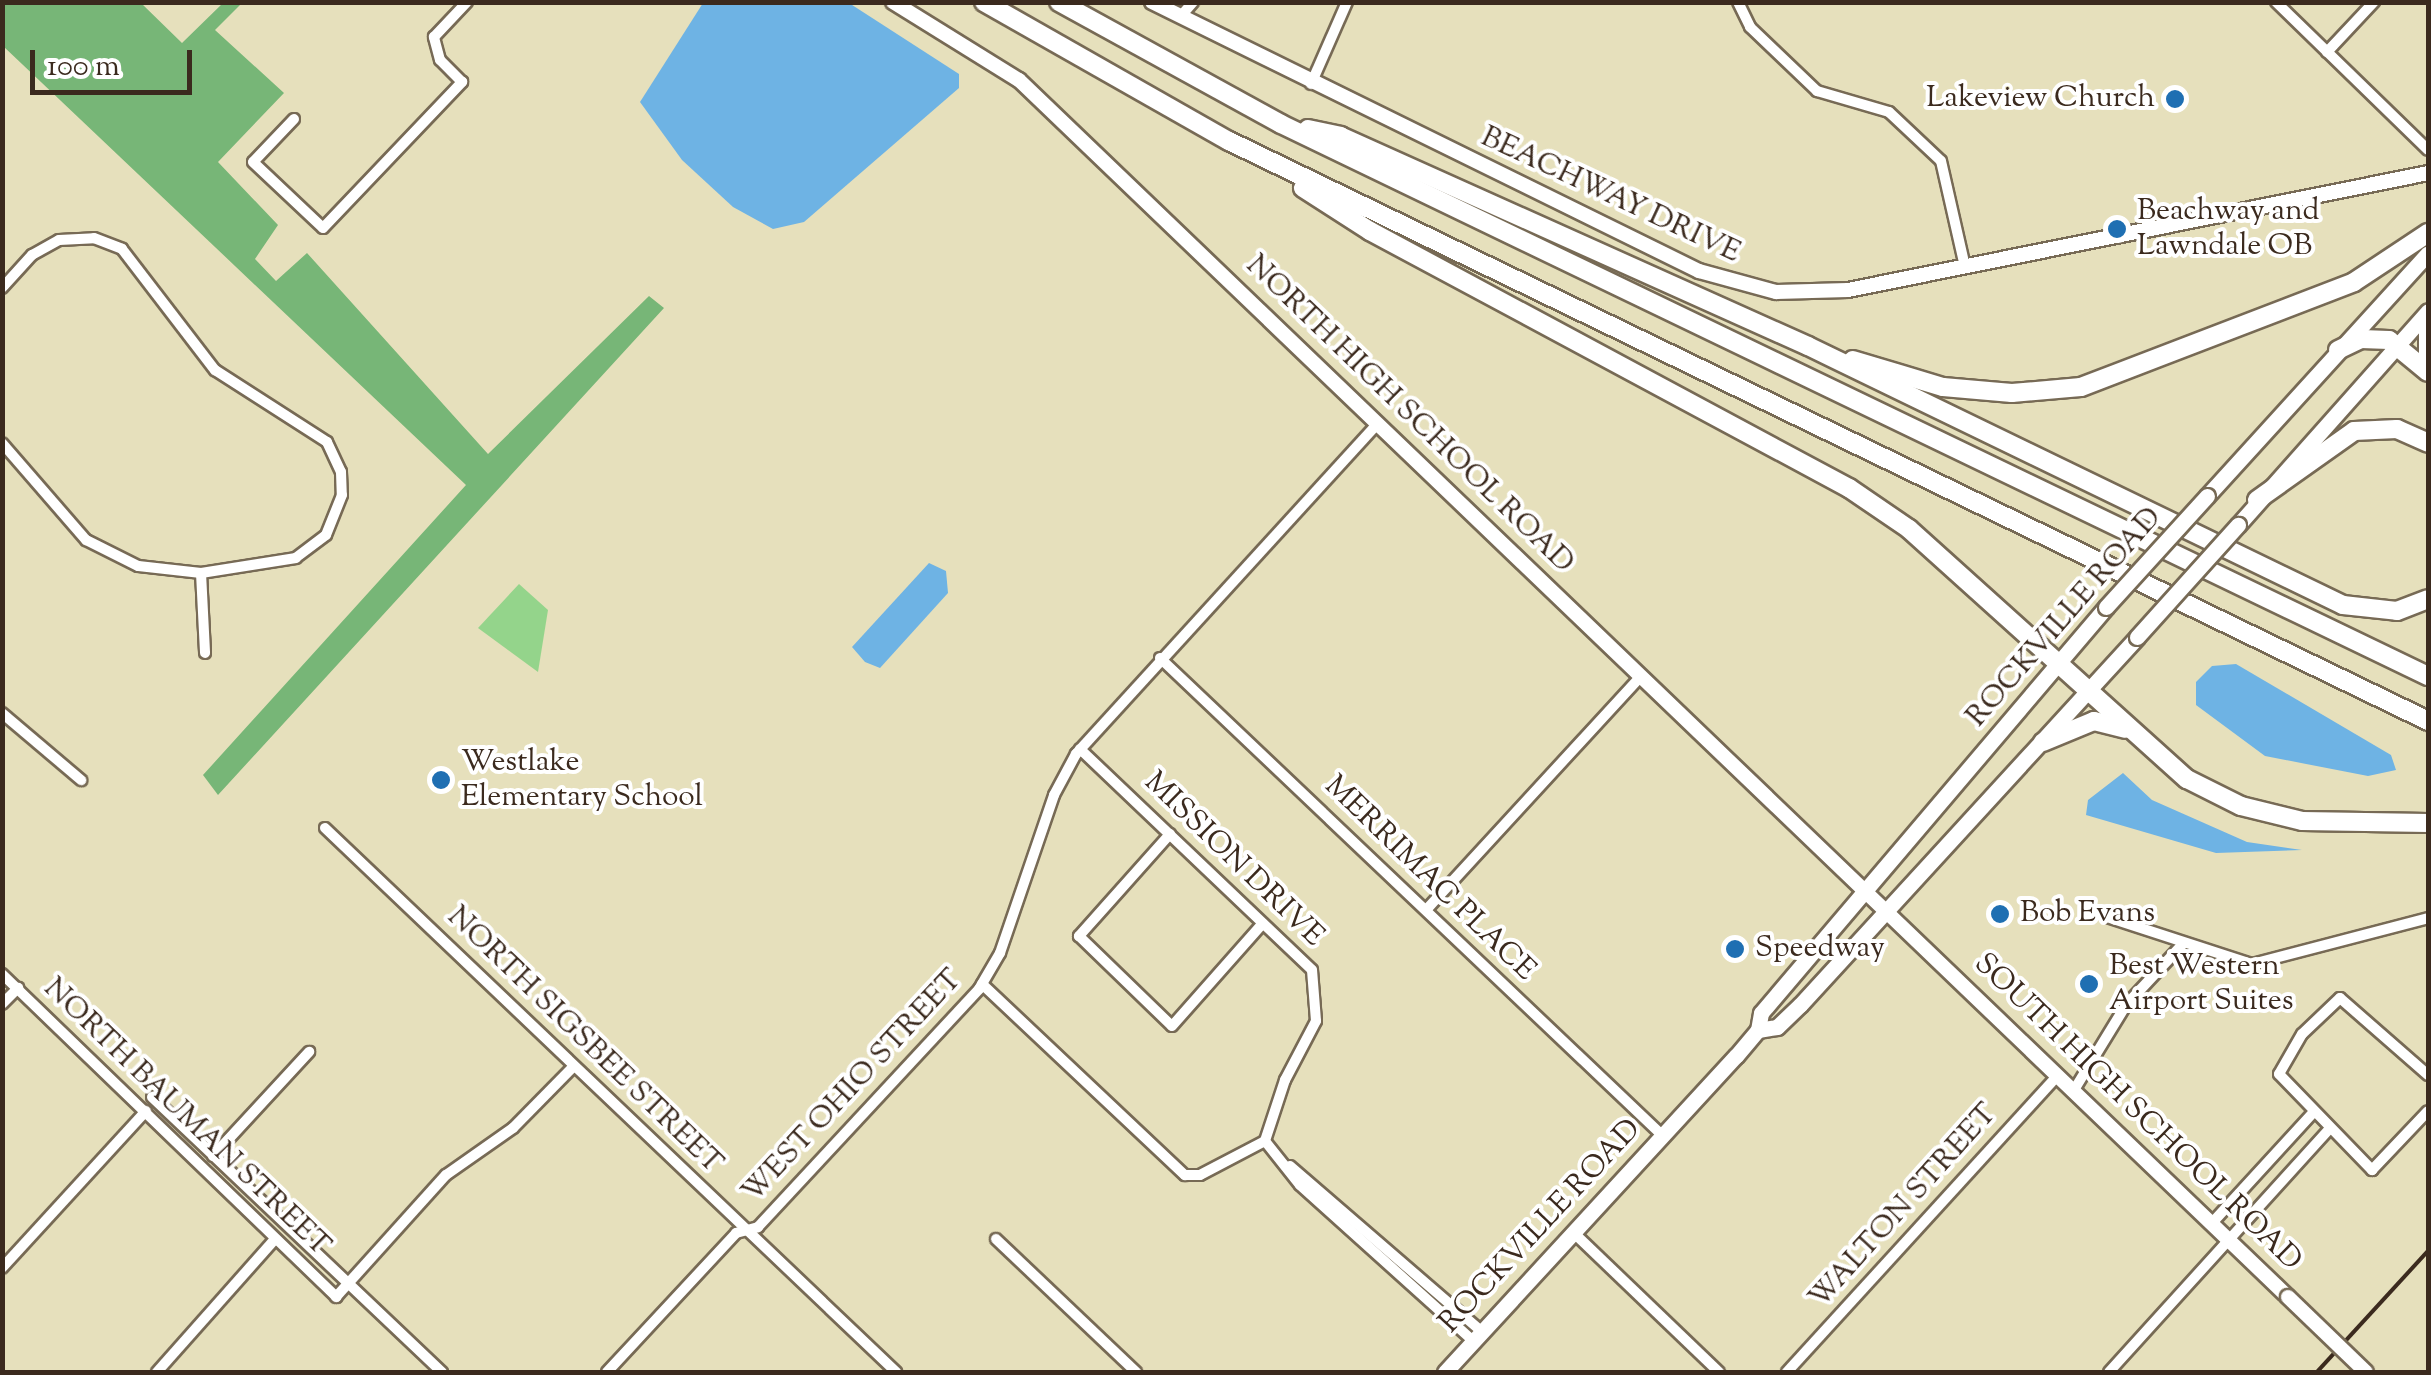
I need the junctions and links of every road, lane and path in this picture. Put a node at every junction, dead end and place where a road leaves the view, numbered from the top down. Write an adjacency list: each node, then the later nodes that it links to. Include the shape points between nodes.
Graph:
1 (467, 2): 14 (street, via 434,37 440,60 462,82 323,228 253,162)
2 (893, 2): 30 (street, NORTH HIGH SCHOOL ROAD, via 1018,80)
3 (984, 2): 16 (highway)
4 (1060, 2): 15 (highway)
5 (1152, 2): 11 (street, BEACHWAY DRIVE)
6 (1193, 2): 11 (street)
7 (1348, 2): 13 (street)
8 (1738, 2): 21 (street, via 1750,27 1814,89 1889,112 1941,161)
9 (2276, 2): 12 (street)
10 (2374, 2): 12 (street)
11 (1180, 17): 13 (street, BEACHWAY DRIVE)
12 (2327, 52): 17 (street)
13 (1311, 84): 21 (street, BEACHWAY DRIVE, via 1736,285 1824,293)
14 (294, 119)
15 (1281, 124): 26 (highway, via 1340,136); 40 (highway)
16 (1230, 141): 38 (highway, via 1370,232 1849,488 1910,529); 43 (highway)
17 (2428, 150)
18 (2428, 174): 21 (street, BEACHWAY DRIVE)
19 (2428, 233): 26 (highway, via 2354,282 2081,387 1943,387)
20 (2428, 254): 27 (main road, ROCKVILLE ROAD)
21 (1964, 267)
22 (2, 288): 34 (street, via 54,242 84,237 114,244 138,262 215,370 311,427 331,448 342,495 334,523 316,545 286,560)
23 (2428, 311): 25 (main road, ROCKVILLE ROAD)
24 (2428, 322): 28 (highway)
25 (2398, 343): 27 (highway, via 2361,339); 29 (highway); 33 (main road, ROCKVILLE ROAD)
26 (1808, 346): 35 (highway, via 2343,606 2398,611)
27 (2338, 350): 38 (main road, ROCKVILLE ROAD, bridge)
28 (2428, 354)
29 (2428, 372)
30 (1378, 423): 37 (street, WEST OHIO STREET); 39 (street, NORTH HIGH SCHOOL ROAD)
31 (2, 443): 34 (street, via 98,549 138,566)
32 (2428, 443): 33 (highway, via 2398,429 2354,431)
33 (2257, 500): 41 (main road, ROCKVILLE ROAD, bridge)
34 (202, 573): 36 (street)
35 (2428, 599)
36 (205, 653)
37 (1160, 658): 46 (street, WEST OHIO STREET); 52 (street, MERRIMAC PLACE)
38 (2060, 663): 41 (highway); 51 (main road, ROCKVILLE ROAD)
39 (1641, 676): 51 (street, NORTH HIGH SCHOOL ROAD); 52 (street)
40 (2428, 676)
41 (2089, 690): 44 (highway); 45 (main road, ROCKVILLE ROAD)
42 (2, 713): 47 (street)
43 (2428, 721)
44 (2140, 735): 45 (highway, via 2094,721); 48 (highway, via 2187,779 2241,806 2302,822)
45 (2043, 742): 53 (main road, ROCKVILLE ROAD)
46 (1080, 749): 50 (street, MISSION DRIVE); 59 (street, WEST OHIO STREET, via 1054,795 1004,943)
47 (81, 780)
48 (2428, 823)
49 (324, 828): 64 (street, NORTH SIGSBEE STREET)
50 (1170, 834): 56 (street, MISSION DRIVE); 56 (street, via 1079,936 1172,1026)
51 (1869, 893): 53 (street, SOUTH HIGH SCHOOL ROAD); 62 (main road, ROCKVILLE ROAD, via 1761,1013)
52 (1426, 910): 74 (street, MERRIMAC PLACE)
53 (1886, 910): 62 (main road, ROCKVILLE ROAD, via 1788,1016); 65 (street, SOUTH HIGH SCHOOL ROAD)
54 (2107, 918): 57 (street)
55 (2428, 918): 57 (street, via 2258,964)
56 (1263, 923): 75 (street, MISSION DRIVE, via 1312,970 1319,996 1316,1021)
57 (2182, 945): 67 (street, via 2126,1004)
58 (2, 974): 60 (street, NORTH BAUMAN STREET)
59 (982, 984): 75 (street, via 1185,1175); 78 (street, WEST OHIO STREET, via 758,1227)
60 (18, 988): 61 (street); 69 (street, NORTH BAUMAN STREET)
61 (2, 1004)
62 (1758, 1030): 74 (main road, ROCKVILLE ROAD)
63 (308, 1052): 76 (street)
64 (574, 1066): 78 (street, NORTH SIGSBEE STREET); 84 (street, via 513,1128 446,1176)
65 (2058, 1075): 67 (street, SOUTH HIGH SCHOOL ROAD); 93 (street, WALTON STREET)
66 (2428, 1076): 72 (street, via 2340,998 2302,1034 2279,1069 2281,1082)
67 (2074, 1090): 77 (street, SOUTH HIGH SCHOOL ROAD)
68 (152, 1097): 71 (street, NORTH BAUMAN STREET)
69 (143, 1111): 71 (street); 80 (street, NORTH BAUMAN STREET); 83 (street)
70 (2428, 1111): 73 (street, via 2372,1170)
71 (167, 1112): 76 (street, NORTH BAUMAN STREET)
72 (2312, 1114): 73 (street); 77 (street)
73 (2329, 1129): 82 (street)
74 (1663, 1136): 79 (main road, ROCKVILLE ROAD)
75 (1264, 1141): 85 (street, via 1300,1186)
76 (213, 1156): 84 (street, NORTH BAUMAN STREET)
77 (2212, 1224): 82 (street, SOUTH HIGH SCHOOL ROAD)
78 (746, 1231): 88 (street, WEST OHIO STREET, via 736,1233); 89 (street, NORTH SIGSBEE STREET)
79 (1573, 1232): 85 (main road, ROCKVILLE ROAD); 92 (street)
80 (275, 1239): 84 (street, NORTH BAUMAN STREET, via 336,1297); 86 (street)
81 (996, 1240): 90 (street)
82 (2230, 1240): 94 (street); 95 (street, SOUTH HIGH SCHOOL ROAD, bridge)
83 (2, 1268)
84 (347, 1284): 87 (street, NORTH BAUMAN STREET)
85 (1477, 1336): 91 (main road, ROCKVILLE ROAD)
86 (156, 1372)
87 (442, 1372)
88 (607, 1372)
89 (896, 1372)
90 (1136, 1372)
91 (1445, 1372)
92 (1720, 1372)
93 (1787, 1372)
94 (2109, 1372)
95 (2366, 1372)

